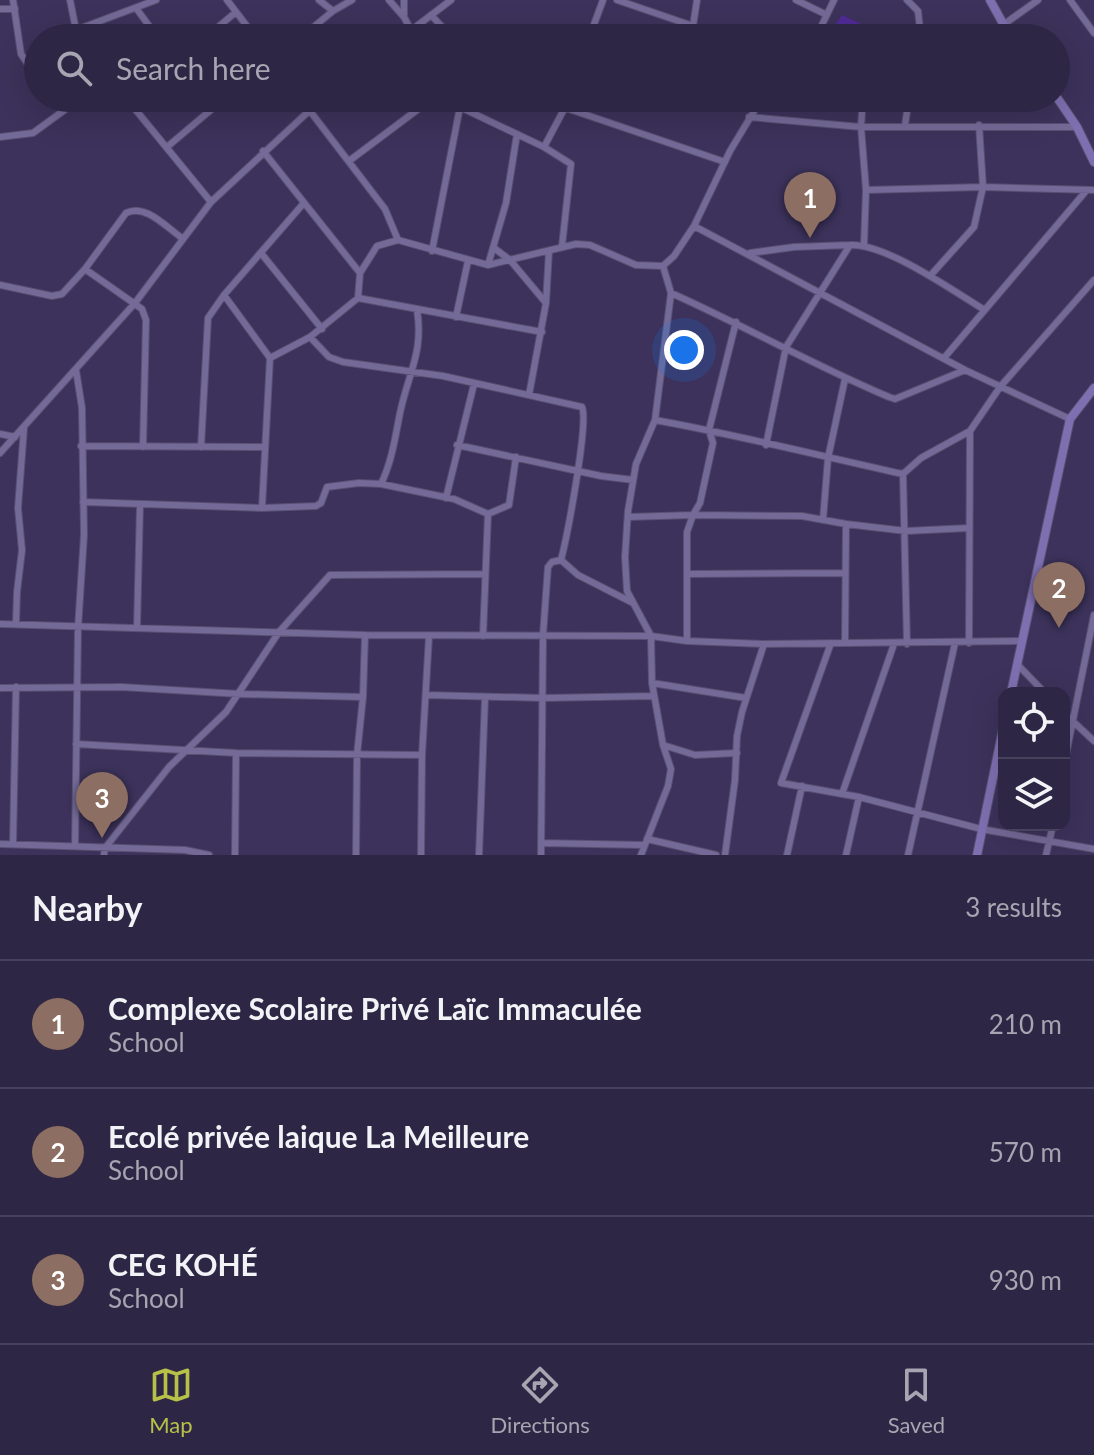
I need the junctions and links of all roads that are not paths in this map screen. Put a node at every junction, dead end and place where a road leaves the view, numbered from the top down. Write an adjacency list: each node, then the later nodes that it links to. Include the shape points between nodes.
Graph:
1 (13, 0): 21 (street)
2 (70, 0): 27 (street)
3 (156, 0): 19 (street)
4 (227, 0): 23 (street)
5 (319, 0): 22 (street)
6 (352, 0): 22 (street)
7 (389, 0): 26 (street)
8 (404, 0): 26 (street)
9 (451, 0): 24 (street)
10 (603, 0): 36 (street)
11 (617, 0): 37 (street)
12 (697, 0): 38 (street)
13 (796, 0): 25 (street)
14 (834, 0): 25 (street)
15 (907, 0): 40 (street, via 918,11)
16 (990, 0): 41 (street)
17 (1038, 0): 42 (street)
18 (1070, 0): 43 (street)
19 (136, 8): 28 (street); 29 (street)
20 (0, 9): 21 (street)
21 (15, 9): 44 (street)
22 (333, 11): 32 (street)
23 (236, 12): 30 (street); 31 (street)
24 (431, 15): 34 (street); 35 (street)
25 (827, 15): 39 (street)
26 (404, 17): 33 (street)
27 (75, 24)
28 (92, 24)
29 (148, 24)
30 (222, 24)
31 (245, 24)
32 (317, 24)
33 (408, 24)
34 (419, 24)
35 (439, 24)
36 (594, 24)
37 (687, 24)
38 (693, 24)
39 (821, 24)
40 (919, 24)
41 (1002, 24)
42 (1004, 24)
43 (1094, 33)
44 (24, 58)
45 (62, 112): 65 (street, via 33,133)
46 (138, 112): 67 (street)
47 (207, 112): 67 (street)
48 (308, 112): 69 (street)
49 (310, 112): 70 (street)
50 (414, 112): 70 (street)
51 (459, 112): 85 (street)
52 (471, 112): 64 (street)
53 (564, 112): 68 (street)
54 (578, 112): 71 (street)
55 (752, 112): 59 (street)
56 (862, 112): 62 (street)
57 (907, 112): 60 (street)
58 (1067, 112): 63 (street)
59 (749, 117): 62 (street); 71 (street)
60 (905, 125): 61 (street); 62 (street)
61 (979, 125): 63 (street); 73 (street)
62 (861, 127): 74 (street)
63 (1077, 127): 66 (street)
64 (517, 134): 68 (street); 84 (street)
65 (0, 137)
66 (1090, 145): 72 (street)
67 (167, 147): 76 (street)
68 (544, 147): 83 (street, via 571,164)
69 (263, 151): 76 (street); 77 (street)
70 (349, 161): 80 (street, via 385,209)
71 (725, 162): 78 (street)
72 (1094, 162)
73 (983, 187): 74 (street); 75 (street); 95 (street, via 974,227)
74 (866, 190): 81 (street)
75 (1090, 190): 104 (street)
76 (211, 202): 79 (street)
77 (303, 204): 87 (street); 94 (street)
78 (694, 226): 88 (street); 92 (street)
79 (182, 238): 93 (street, via 141,209 132,210); 102 (street)
80 (398, 240): 85 (street); 94 (street, via 377,246)
81 (864, 244): 82 (street); 95 (street)
82 (850, 245): 88 (street); 99 (street)
83 (562, 246): 86 (street); 92 (street, via 590,245 636,265)
84 (494, 248): 89 (street); 91 (street)
85 (432, 251): 90 (street)
86 (549, 251): 89 (street); 103 (street)
87 (261, 253): 100 (street); 108 (street)
88 (747, 254): 99 (street)
89 (510, 260): 91 (street); 103 (street)
90 (468, 261): 91 (street); 106 (street)
91 (488, 265)
92 (663, 266): 98 (street)
93 (85, 269): 97 (street, via 62,294 52,296); 102 (street)
94 (360, 273): 101 (street)
95 (930, 276): 104 (street)
96 (1094, 280): 119 (street)
97 (0, 285)
98 (671, 293): 107 (street); 123 (street)
99 (820, 293): 111 (street); 113 (street)
100 (224, 295): 112 (street); 133 (street, via 207,324)
101 (358, 298): 105 (street); 108 (street)
102 (135, 303): 114 (street); 132 (street, via 146,320)
103 (546, 303): 109 (street)
104 (983, 309): 113 (street)
105 (417, 310): 106 (street); 116 (street)
106 (456, 317): 109 (street)
107 (736, 322): 111 (street); 125 (street)
108 (322, 329): 110 (street)
109 (542, 332): 121 (street)
110 (310, 337): 112 (street); 116 (street, via 329,357 343,362)
111 (786, 347): 117 (street); 130 (street)
112 (270, 358): 134 (street)
113 (944, 358): 115 (street)
114 (76, 370): 124 (street); 131 (street)
115 (965, 370): 117 (street, via 895,399); 119 (street)
116 (413, 371): 118 (street); 141 (street)
117 (845, 379): 137 (street)
118 (474, 384): 121 (street); 129 (street)
119 (1000, 387): 122 (street); 126 (street)
120 (1094, 388): 122 (street)
121 (529, 395): 138 (street, via 585,410)
122 (1070, 419): 170 (street)
123 (655, 420): 125 (street); 140 (street)
124 (24, 428): 128 (street); 159 (street)
125 (709, 430): 130 (street); 147 (street, via 713,443)
126 (970, 431): 139 (street); 151 (street)
127 (0, 434): 128 (street)
128 (15, 437): 135 (street)
129 (457, 445): 136 (street); 142 (street)
130 (766, 445): 137 (street)
131 (81, 446): 132 (street); 143 (street)
132 (143, 447): 133 (street)
133 (201, 447): 134 (street)
134 (264, 447): 145 (street)
135 (0, 453)
136 (516, 457): 138 (street); 146 (street, via 509,505)
137 (828, 458): 139 (street); 149 (street)
138 (577, 470): 140 (street); 153 (street)
139 (903, 474): 152 (street)
140 (633, 480): 148 (street)
141 (381, 484): 142 (street); 145 (street, via 327,487 320,505)
142 (446, 498): 146 (street)
143 (83, 502): 144 (street); 161 (street)
144 (140, 505): 145 (street); 162 (street)
145 (262, 508)
146 (488, 514): 155 (street)
147 (693, 515): 148 (street); 149 (street); 156 (street, via 687,532)
148 (628, 517): 157 (street, via 626,587)
149 (823, 520): 150 (street)
150 (846, 524): 152 (street); 154 (street)
151 (969, 528): 152 (street); 174 (street)
152 (906, 531): 177 (street)
153 (561, 560): 157 (street, via 578,575); 165 (street, via 548,567)
154 (845, 573): 156 (street); 172 (street)
155 (484, 574): 163 (street, via 332,574); 167 (street)
156 (687, 574): 169 (street)
157 (633, 603): 168 (street)
158 (1094, 615): 178 (street)
159 (16, 623): 160 (street); 161 (street)
160 (0, 624)
161 (78, 628): 162 (street); 186 (street)
162 (137, 628): 163 (street)
163 (279, 632): 164 (street); 187 (street)
164 (365, 635): 166 (street); 190 (street)
165 (543, 635): 167 (street); 168 (street); 192 (street)
166 (429, 636): 167 (street); 188 (street)
167 (483, 636)
168 (651, 636): 169 (street); 181 (street)
169 (687, 641): 175 (street)
170 (1022, 641): 174 (street); 180 (street)
171 (831, 643): 172 (street); 175 (street); 206 (street, via 781,783)
172 (845, 643): 176 (street)
173 (955, 643): 174 (street); 177 (street); 209 (street)
174 (969, 643)
175 (764, 644): 193 (street)
176 (894, 644): 177 (street); 207 (street)
177 (907, 644)
178 (1087, 646): 179 (street); 195 (street)
179 (1094, 652)
180 (1017, 663): 183 (street); 184 (street)
181 (652, 683): 189 (street); 193 (street)
182 (16, 687): 185 (street); 186 (street); 216 (street)
183 (1012, 687)
184 (1039, 687)
185 (0, 688)
186 (78, 688): 187 (street); 197 (street)
187 (240, 694): 190 (street); 199 (street)
188 (426, 695): 191 (street); 204 (street)
189 (654, 696): 192 (street); 198 (street)
190 (363, 697): 203 (street)
191 (485, 698): 192 (street); 224 (street)
192 (543, 698): 214 (street)
193 (746, 698): 202 (street)
194 (1070, 720): 195 (street)
195 (1072, 722): 196 (street); 205 (street)
196 (1094, 741)
197 (76, 744): 199 (street); 217 (street)
198 (663, 745): 202 (street, via 695,755); 212 (street, via 670,775)
199 (188, 749): 201 (street); 219 (street)
200 (998, 751): 210 (street)
201 (236, 753): 203 (street); 221 (street)
202 (737, 753): 228 (street)
203 (357, 755): 204 (street); 222 (street)
204 (422, 755): 223 (street)
205 (1065, 759)
206 (802, 786): 207 (street); 229 (street)
207 (842, 794): 208 (street)
208 (859, 797): 209 (street); 230 (street)
209 (917, 811): 210 (street); 231 (street)
210 (981, 829): 213 (street); 232 (street)
211 (1052, 831): 213 (street)
212 (646, 842): 214 (street); 226 (street); 227 (street)
213 (1049, 842): 218 (street); 233 (street)
214 (541, 843): 225 (street)
215 (0, 844): 216 (street)
216 (13, 844): 217 (street)
217 (75, 846): 219 (street)
218 (1094, 849)
219 (104, 852): 220 (street, via 185,850)
220 (209, 855)
221 (235, 855)
222 (356, 855)
223 (421, 855)
224 (479, 855)
225 (541, 855)
226 (641, 855)
227 (716, 855)
228 (725, 855)
229 (787, 855)
230 (846, 855)
231 (908, 855)
232 (977, 855)
233 (1046, 855)

